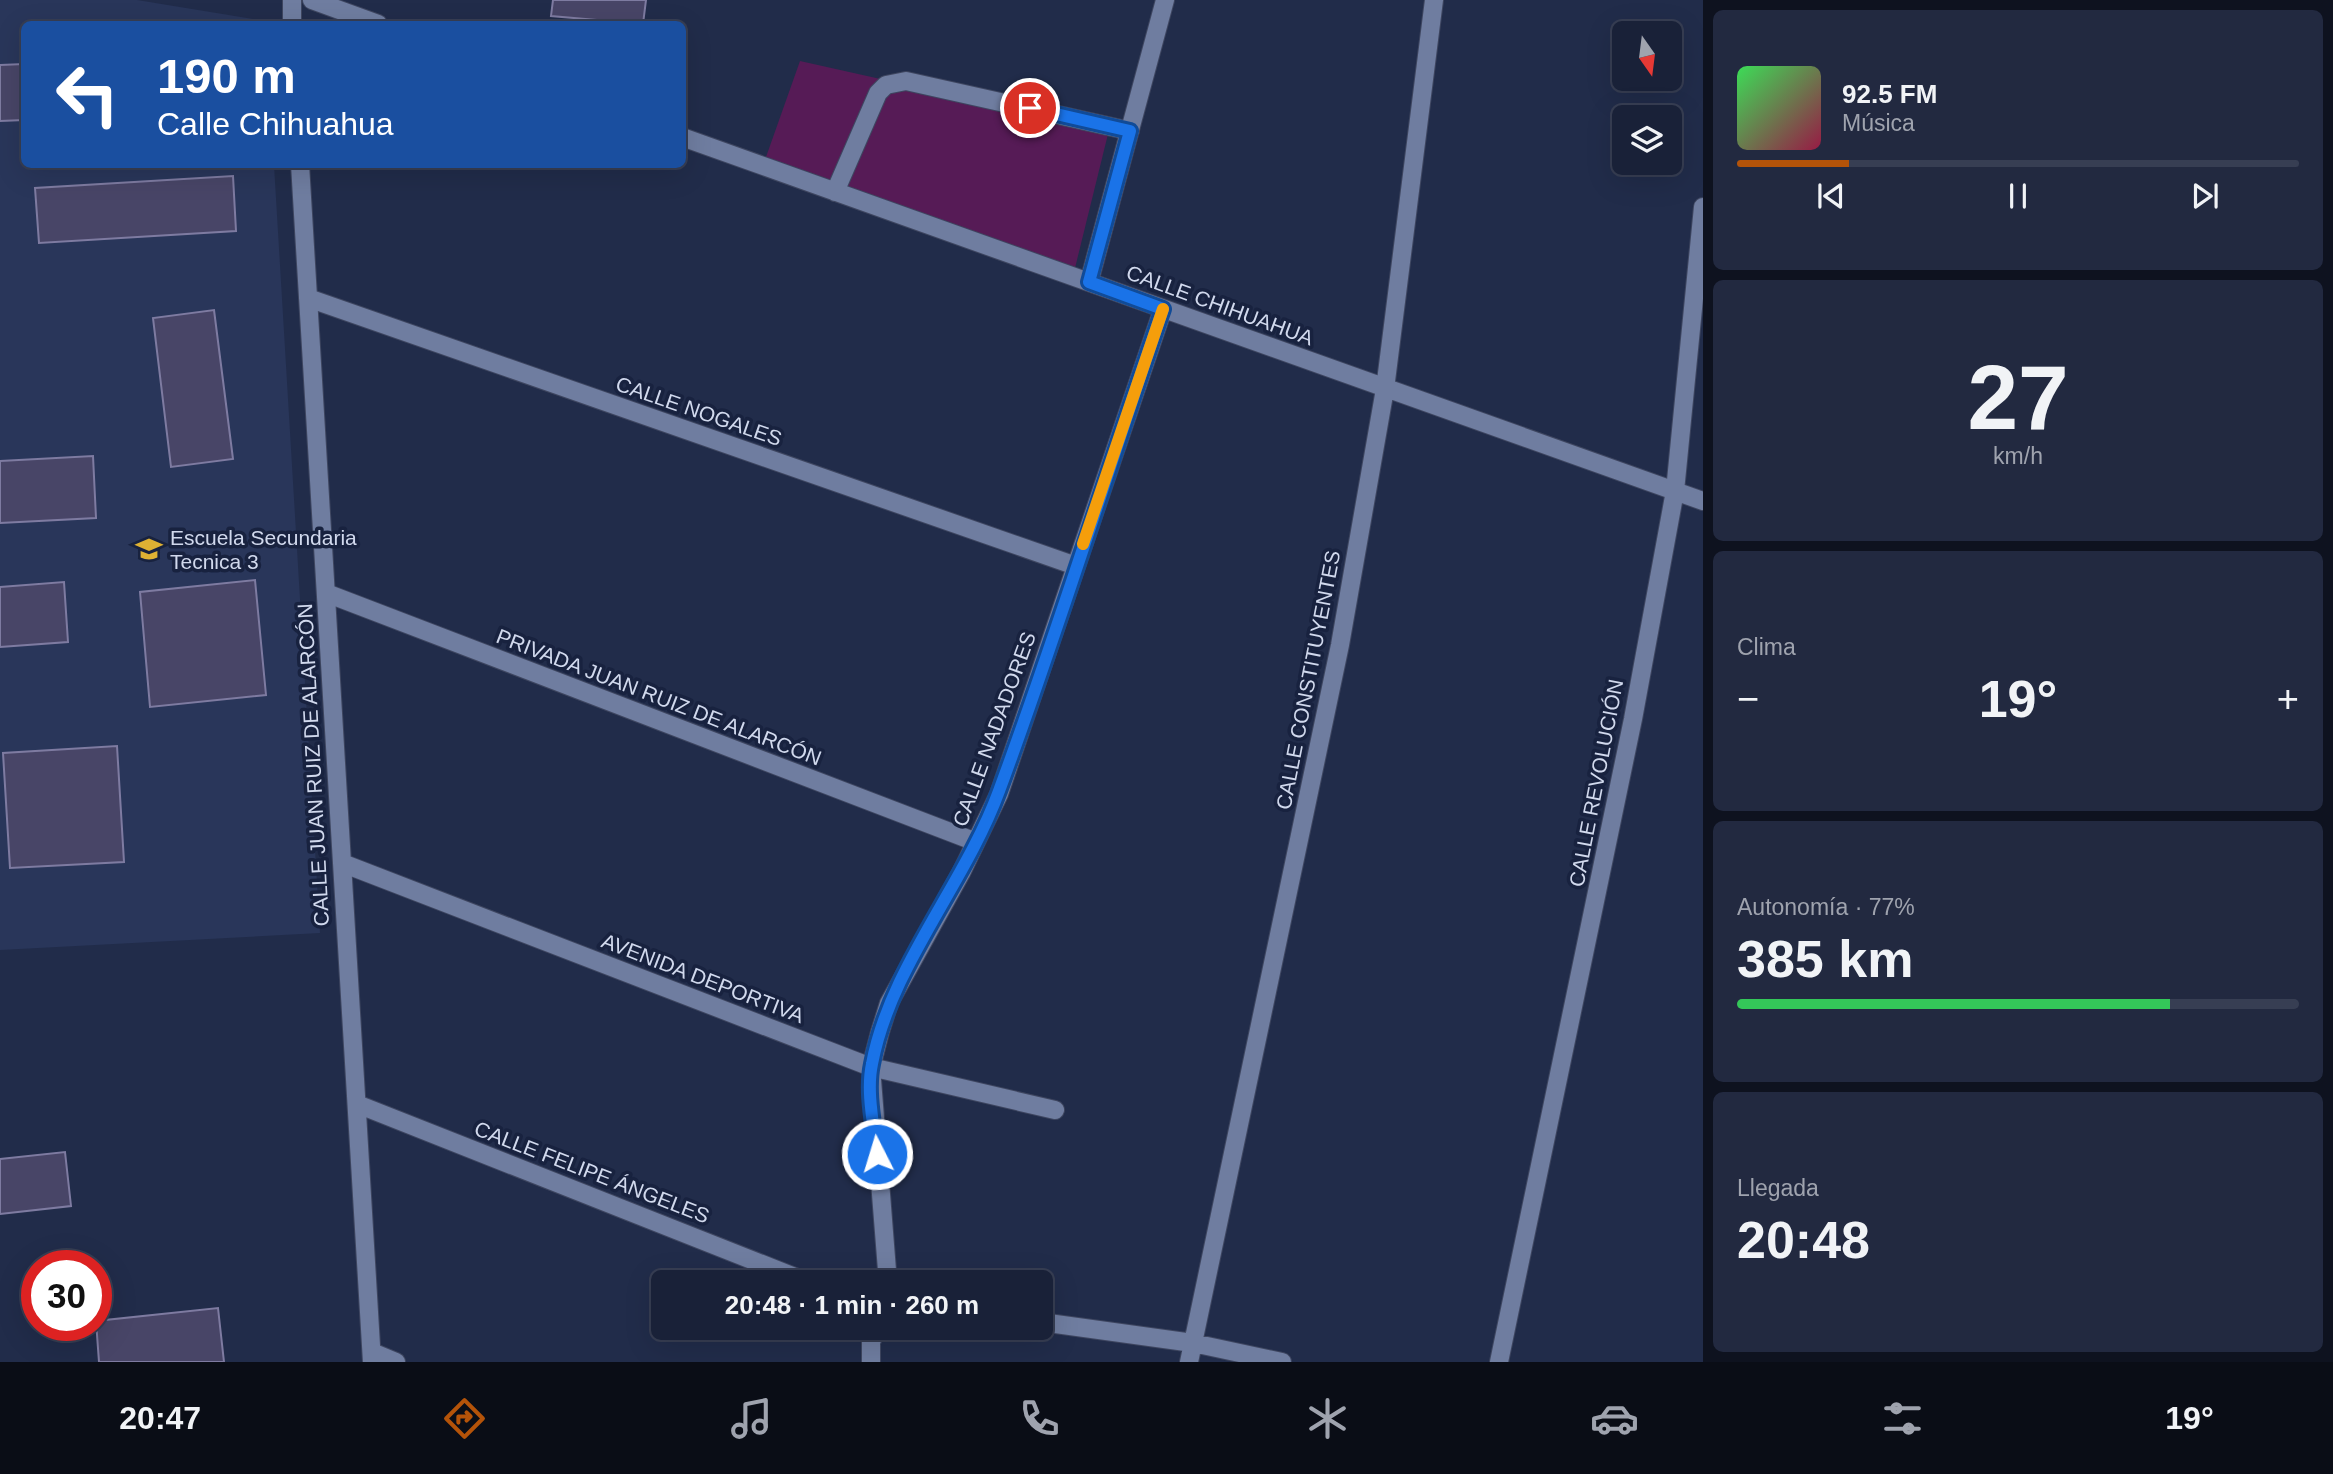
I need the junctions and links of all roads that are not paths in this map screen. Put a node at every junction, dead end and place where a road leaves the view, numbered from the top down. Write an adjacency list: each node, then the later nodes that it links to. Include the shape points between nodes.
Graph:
1 (292, 0): 5 (street)
2 (312, 0): 6 (street)
3 (1165, 0): 7 (street)
4 (1434, 0): 15 (street, CALLE CONSTITUYENTES)
5 (292, 21)
6 (370, 21)
7 (1130, 131): 10 (street, via 896,81 878,93); 12 (street)
8 (686, 137): 10 (street, CALLE CHIHUAHUA)
9 (300, 168): 13 (street, CALLE JUAN RUIZ DE ALARCÓN)
10 (835, 192): 12 (street, CALLE CHIHUAHUA)
11 (1703, 207): 16 (street, CALLE REVOLUCIÓN)
12 (1089, 282): 14 (street, CALLE CHIHUAHUA)
13 (308, 298): 18 (street, CALLE NOGALES); 19 (street, CALLE JUAN RUIZ DE ALARCÓN)
14 (1163, 309): 15 (street, CALLE CHIHUAHUA); 18 (street, CALLE NADADORES)
15 (1385, 389): 16 (street, CALLE CHIHUAHUA); 29 (street, CALLE CONSTITUYENTES, via 1340,645)
16 (1675, 491): 17 (street, CALLE CHIHUAHUA); 35 (street, CALLE REVOLUCIÓN, via 1633,719)
17 (1703, 501)
18 (1076, 566): 20 (street, CALLE NADADORES, via 999,794)
19 (326, 593): 20 (street, PRIVADA JUAN RUIZ DE ALARCÓN); 21 (street, CALLE JUAN RUIZ DE ALARCÓN)
20 (976, 842): 22 (street, CALLE NADADORES, via 889,1003)
21 (342, 863): 22 (street, AVENIDA DEPORTIVA); 23 (street, CALLE JUAN RUIZ DE ALARCÓN)
22 (871, 1067): 24 (street, AVENIDA DEPORTIVA); 26 (street, CALLE NADADORES)
23 (357, 1104): 25 (street, CALLE FELIPE ÁNGELES); 30 (street, CALLE JUAN RUIZ DE ALARCÓN)
24 (1055, 1111)
25 (777, 1270)
26 (887, 1270)
27 (1053, 1324): 29 (street)
28 (872, 1340): 32 (street)
29 (1193, 1343): 33 (street, CALLE CONSTITUYENTES); 34 (street)
30 (372, 1357): 31 (street)
31 (396, 1362)
32 (871, 1362)
33 (1189, 1362)
34 (1282, 1362)
35 (1499, 1362)

